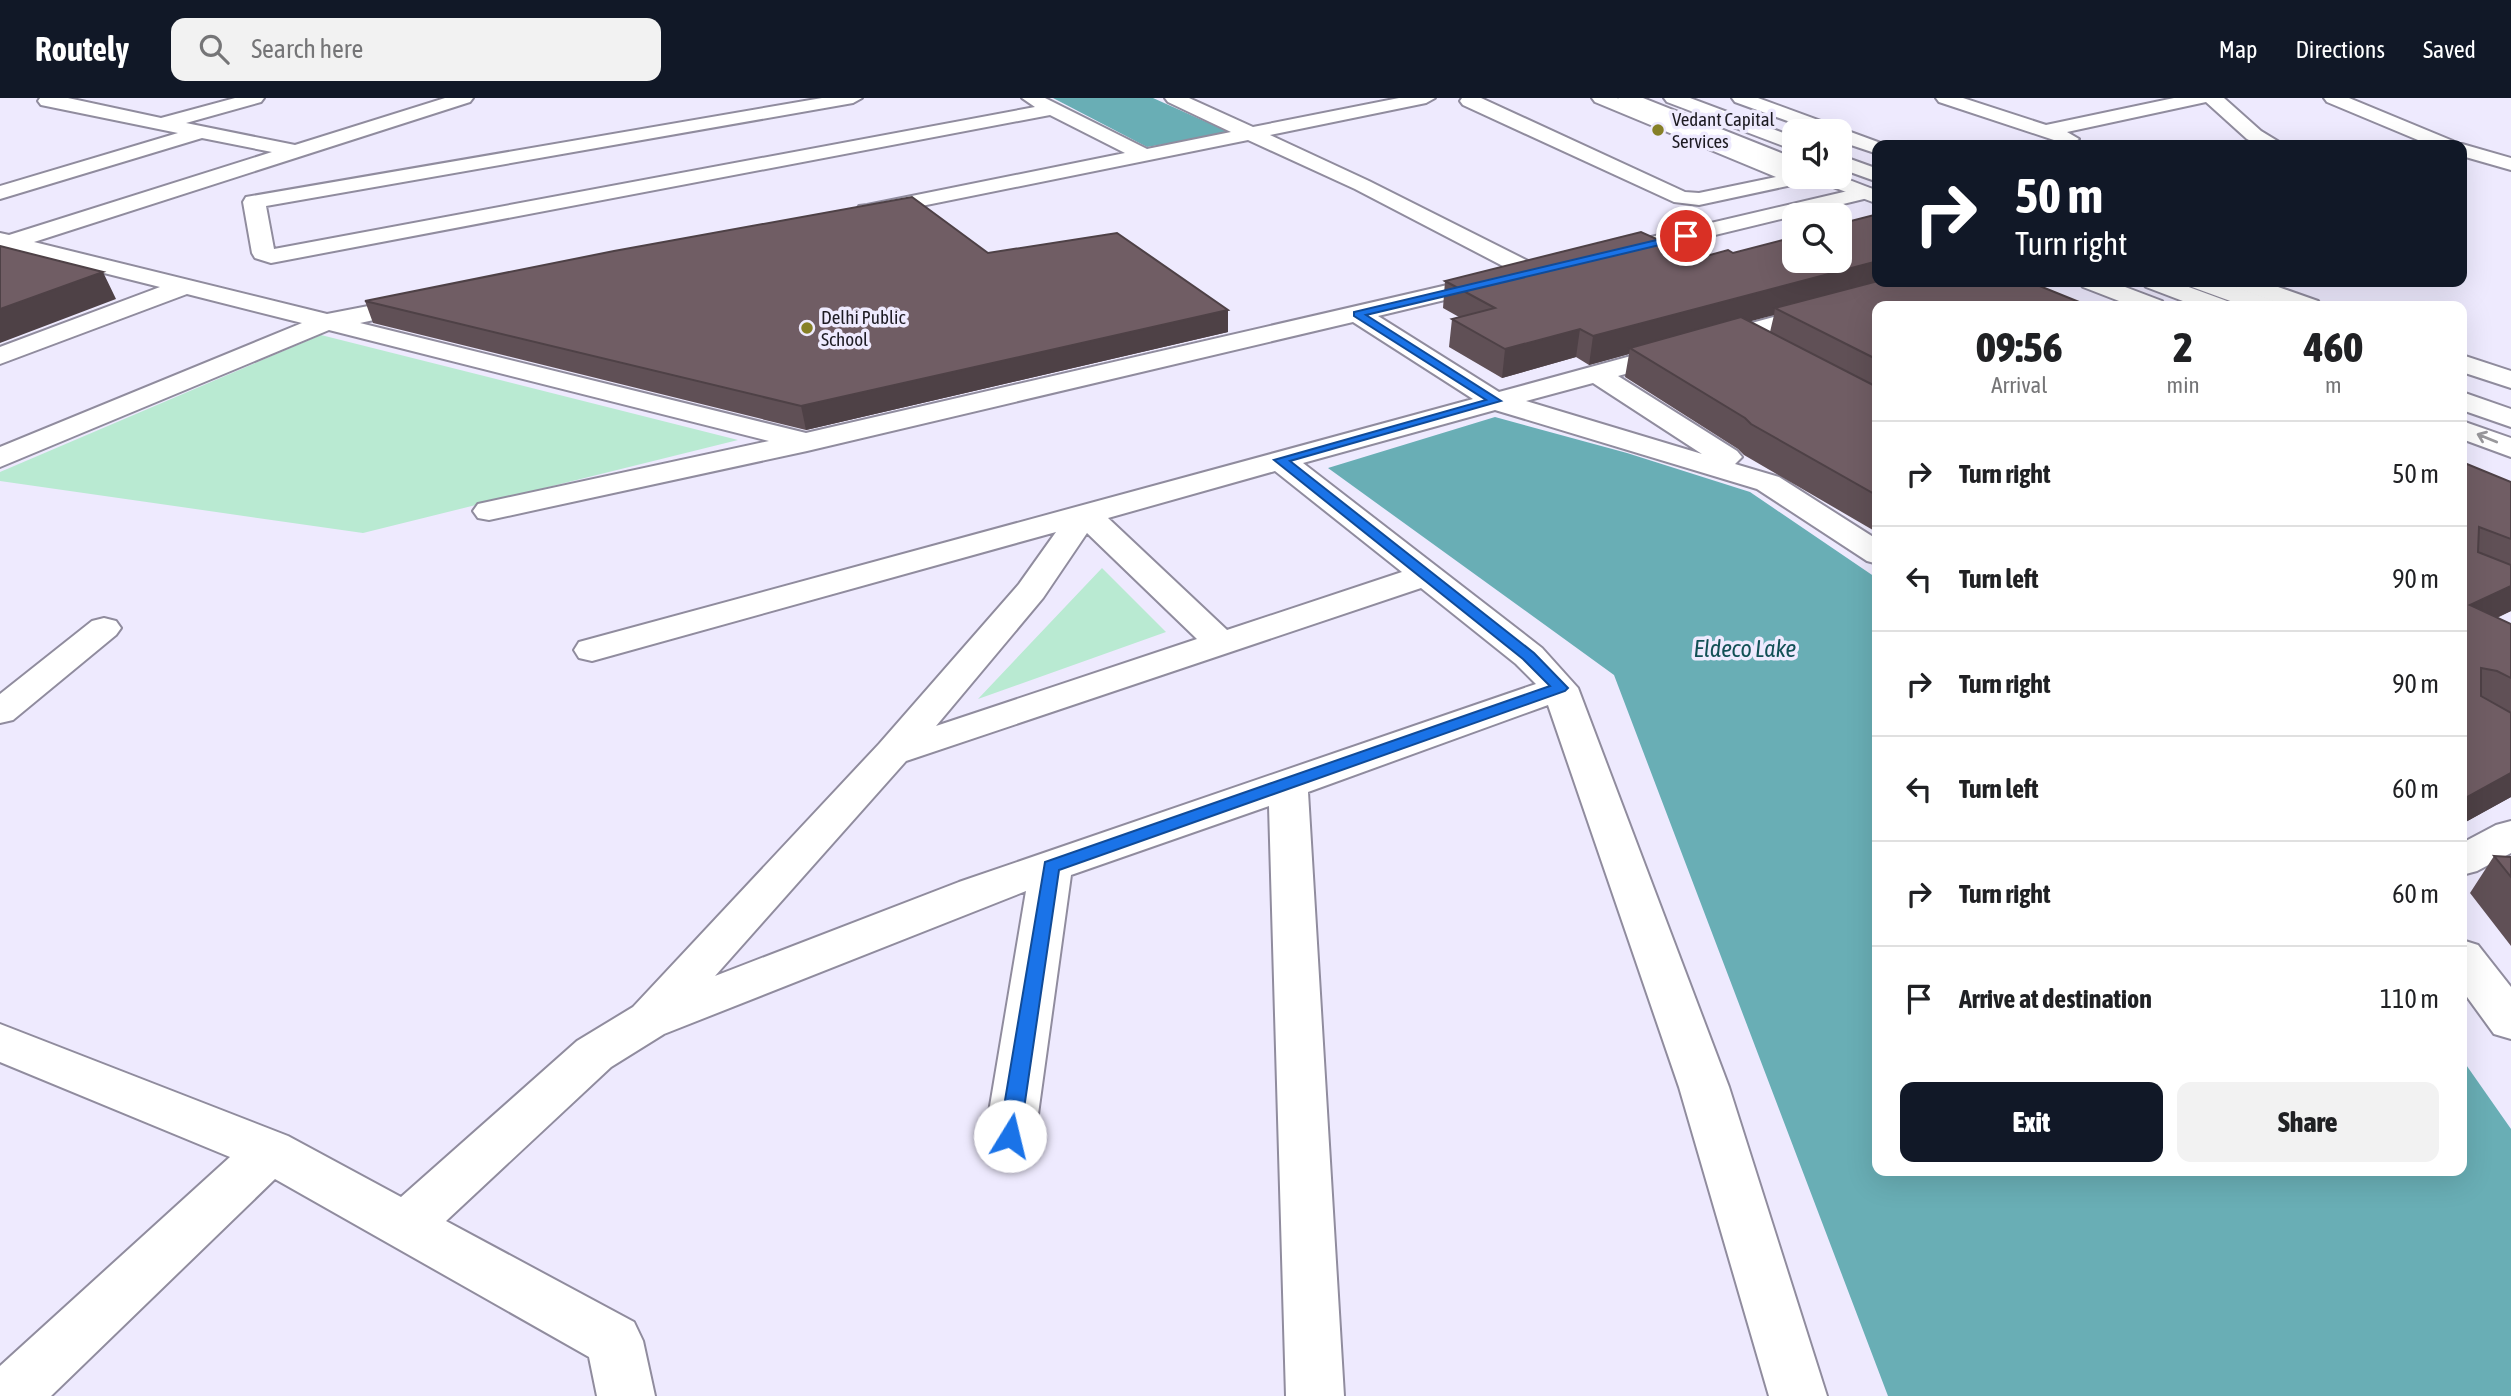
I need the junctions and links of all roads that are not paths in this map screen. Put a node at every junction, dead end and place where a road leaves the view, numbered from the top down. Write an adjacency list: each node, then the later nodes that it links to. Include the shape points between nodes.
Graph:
1 (255, 98): 19 (main road)
2 (853, 98): 17 (main road, via 254,202 263,253 271,256)
3 (1031, 98): 17 (main road)
4 (1174, 98): 23 (main road)
5 (1426, 98): 23 (main road)
6 (1472, 98): 26 (main road, via 1469,101 1681,198 1699,199 1785,181 1787,172)
7 (1673, 98): 24 (main road)
8 (1709, 98): 20 (main road)
9 (1741, 98): 18 (main road)
10 (1945, 98): 21 (main road)
11 (2200, 98): 21 (main road)
12 (2213, 98): 28 (main road)
13 (2333, 98): 29 (main road)
14 (46, 99): 19 (main road)
15 (455, 99): 32 (main road)
16 (1615, 99): 26 (main road)
17 (1053, 109): 34 (main road)
18 (1799, 119)
19 (160, 124): 22 (main road)
20 (1782, 125)
21 (2046, 131): 27 (main road)
22 (201, 133): 32 (main road); 45 (main road)
23 (1253, 133): 34 (main road); 50 (main road)
24 (1782, 139)
25 (1852, 139): 30 (main road)
26 (1719, 140): 37 (main road)
27 (2074, 140)
28 (2264, 140)
29 (2434, 140)
30 (1872, 146)
31 (2467, 151): 35 (main road)
32 (296, 152): 47 (main road)
33 (1852, 152): 36 (main road)
34 (1144, 155): 46 (main road)
35 (2489, 157): 38 (main road); 39 (main road)
36 (1872, 159)
37 (1782, 161)
38 (2467, 162)
39 (2511, 163)
40 (1852, 172): 42 (main road)
41 (1852, 184): 43 (main road)
42 (1872, 187)
43 (1872, 189)
44 (1872, 189): 48 (main road)
45 (0, 193)
46 (847, 215)
47 (5, 241): 51 (main road)
48 (1586, 260)
49 (1559, 266): 50 (main road)
50 (1532, 272): 62 (main road)
51 (187, 286): 63 (main road); 66 (main road)
52 (2104, 287): 57 (main road)
53 (2167, 287): 58 (main road)
54 (2214, 287): 59 (main road)
55 (2256, 287): 60 (main road)
56 (437, 299): 63 (main road)
57 (2140, 301)
58 (2205, 301)
59 (2252, 301)
60 (2295, 301)
61 (1854, 302): 64 (main road)
62 (1357, 314): 72 (main road); 76 (main road)
63 (327, 322): 76 (main road); 78 (main road)
64 (1738, 334): 65 (main road); 68 (main road)
65 (1773, 353)
66 (0, 356)
67 (2467, 365): 69 (main road)
68 (1596, 373): 72 (main road); 80 (main road)
69 (2511, 380)
70 (2467, 382): 71 (main road)
71 (2511, 398)
72 (1495, 401): 79 (main road); 80 (main road)
73 (2467, 402): 74 (main road)
74 (2511, 419)
75 (2467, 431): 77 (main road, one-way to 75)
76 (807, 442): 81 (main road)
77 (2511, 448)
78 (0, 458)
79 (1280, 460): 82 (main road); 84 (main road)
80 (1768, 484): 83 (main road)
81 (489, 512)
82 (1085, 513): 86 (main road); 87 (main road); 90 (main road, via 1031,591)
83 (1872, 550)
84 (1426, 575): 86 (main road); 88 (main road, via 1529,656)
85 (104, 628): 89 (main road)
86 (1221, 643): 90 (main road)
87 (592, 650)
88 (1560, 688): 91 (main road); 105 (main road, via 1704,1087)
89 (0, 712)
90 (892, 753): 96 (main road)
91 (1289, 785): 94 (main road); 104 (main road)
92 (2511, 835): 93 (main road)
93 (2467, 858)
94 (1051, 866): 96 (main road); 99 (main road)
95 (2467, 963): 97 (main road)
96 (647, 1021): 101 (main road, via 594,1054)
97 (2511, 1021)
98 (0, 1042): 100 (main road)
99 (1010, 1136)
100 (270, 1151): 101 (main road); 102 (main road)
101 (406, 1225): 103 (main road, via 614,1341)
102 (10, 1396)
103 (626, 1396)
104 (1315, 1396)
105 (1798, 1396)

